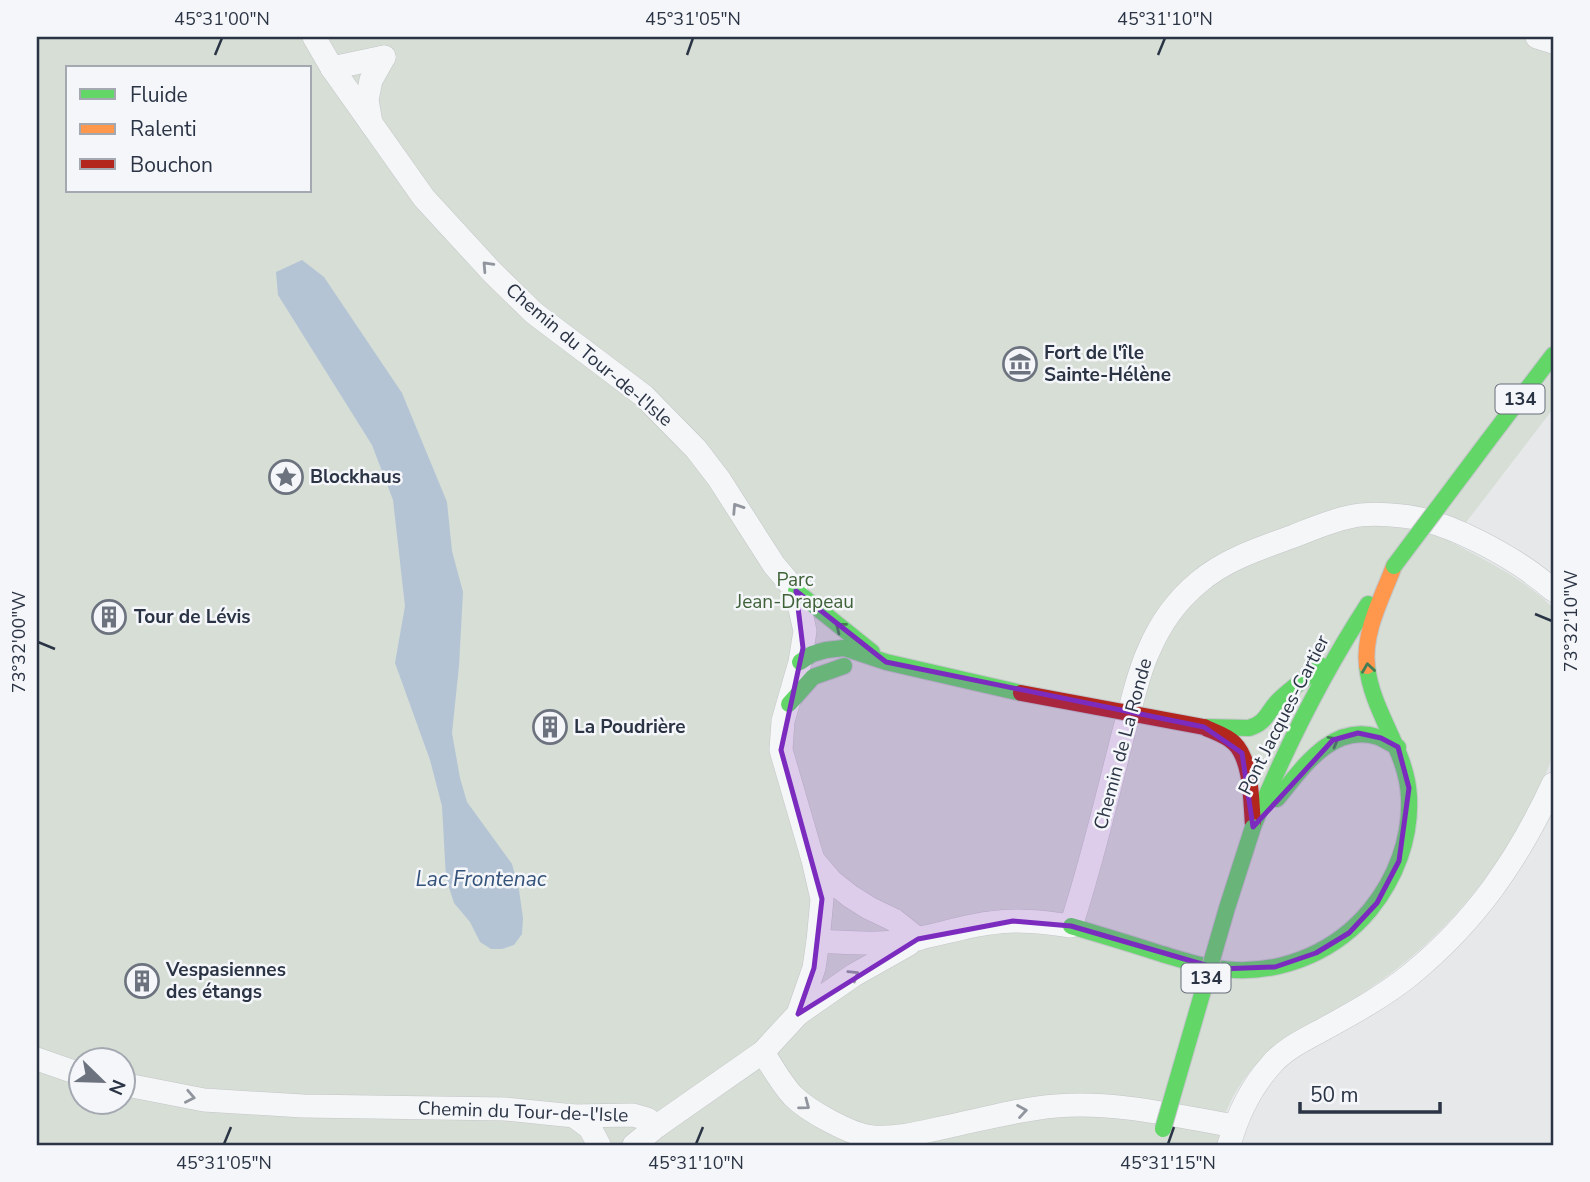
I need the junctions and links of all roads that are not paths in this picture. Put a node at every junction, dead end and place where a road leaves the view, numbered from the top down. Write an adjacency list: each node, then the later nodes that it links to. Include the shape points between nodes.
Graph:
1 (314, 37): 4 (street, Chemin du Tour-de-l'Isle)
2 (1537, 37): 3 (street)
3 (1553, 42)
4 (332, 68): 5 (street, Chemin du Tour-de-l'Isle); 5 (street, via 384,57 371,80 367,100)
5 (371, 124): 9 (street, Chemin du Tour-de-l'Isle, one-way to 5, via 696,449 644,396 534,313 492,272 425,198)
6 (1553, 355): 7 (main road, Pont Jacques-Cartier / 134, bridge)
7 (1394, 566): 10 (main road, Pont Jacques-Cartier / 134); 15 (main road, one-way to 7, via 1377,707 1366,660 1371,628)
8 (1553, 590): 20 (street, Chemin de La Ronde, via 1487,545 1403,516 1344,518 1220,567 1183,596 1148,651)
9 (796, 591): 11 (street, Chemin du Tour-de-l'Isle, via 805,631); 12 (main road, one-way to 9)
10 (1336, 656): 14 (main road, via 1277,702 1256,726); 18 (main road, Pont Jacques-Cartier / 134, via 1288,745)
11 (800, 662): 12 (main road, via 813,654 844,648); 13 (street, Chemin du Tour-de-l'Isle); 16 (street, via 789,672 773,704 772,736)
12 (886, 662): 13 (main road, via 850,664 813,677); 14 (main road, bridge)
13 (789, 704): 16 (street, Chemin du Tour-de-l'Isle)
14 (1204, 727): 18 (main road, via 1234,743 1242,753)
15 (1398, 747): 18 (main road, one-way to 15, via 1309,761 1334,740 1364,734); 20 (main road, via 1409,788 1409,815 1399,861 1377,903 1334,944 1275,967 1219,969)
16 (781, 750): 19 (street, Chemin du Tour-de-l'Isle)
17 (1553, 784): 30 (street, via 1520,849 1473,914 1408,976 1272,1063)
18 (1253, 827): 33 (main road, Pont Jacques-Cartier / 134, bridge)
19 (813, 860): 21 (street, via 850,896); 22 (street, Chemin du Tour-de-l'Isle, via 822,899)
20 (1071, 926): 21 (street, via 988,923)
21 (918, 939): 22 (street); 23 (street, one-way to 21)
22 (818, 941): 23 (street, Chemin du Tour-de-l'Isle)
23 (798, 1014): 24 (street, Chemin du Tour-de-l'Isle)
24 (763, 1052): 29 (street, Chemin du Tour-de-l'Isle); 30 (street, one-way to 30, via 788,1089 810,1110 872,1137 926,1132 1022,1110 1086,1105 1119,1107)
25 (37, 1059): 26 (street)
26 (66, 1069)
27 (136, 1087): 28 (street, Chemin du Tour-de-l'Isle, one-way to 28, via 204,1100 505,1109)
28 (574, 1116): 29 (street, Chemin du Tour-de-l'Isle, via 634,1115); 31 (street, via 590,1128)
29 (657, 1126): 32 (street)
30 (1232, 1135)
31 (600, 1145)
32 (634, 1145)
33 (1158, 1145)

